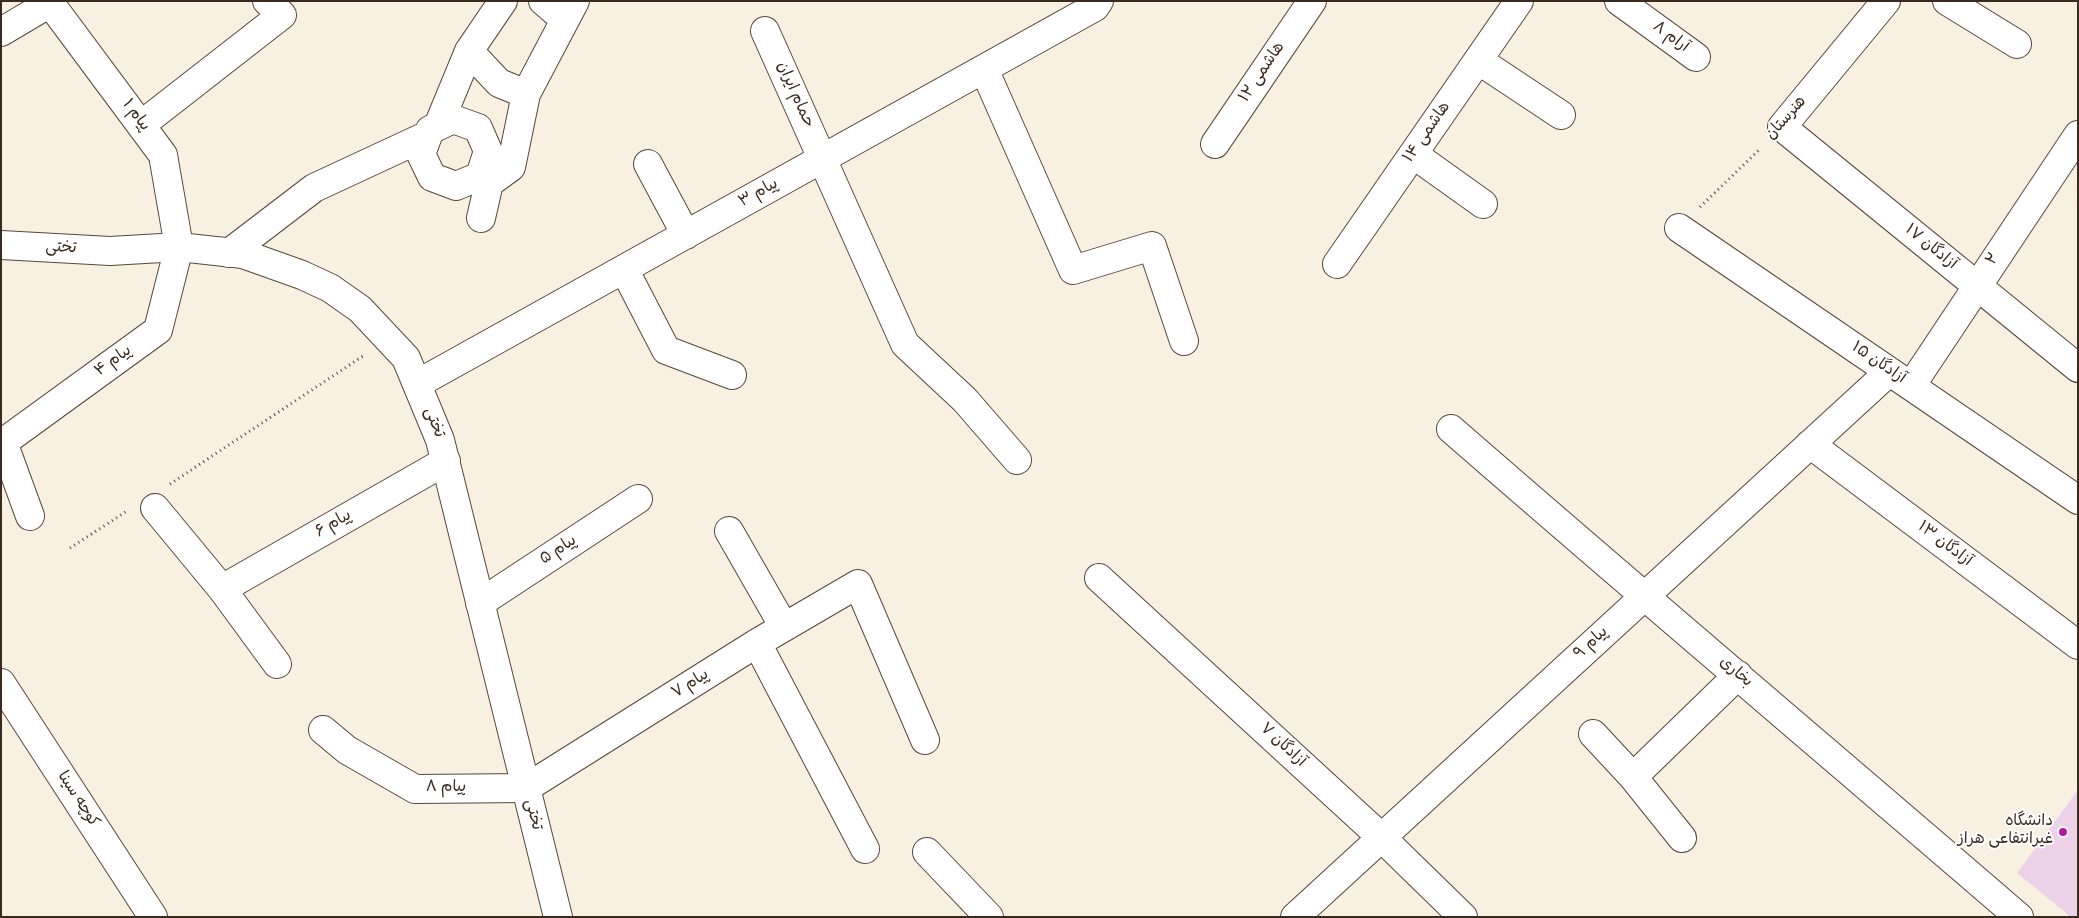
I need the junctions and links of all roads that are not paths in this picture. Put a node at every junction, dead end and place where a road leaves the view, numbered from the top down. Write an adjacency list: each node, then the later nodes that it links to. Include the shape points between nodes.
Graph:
1 (267, 1): 21 (street, via 282,16)
2 (503, 1): 15 (street)
3 (543, 1): 11 (street)
4 (1099, 1): 18 (street, پيام ۳, via 1095,7)
5 (1312, 1): 25 (street, هاشمی ۱۲)
6 (1519, 1): 17 (street, هاشمی ۱۴)
7 (1619, 1): 16 (street, آرام ۸)
8 (1886, 1): 22 (street, هنرستان)
9 (1946, 1): 14 (street)
10 (51, 2): 13 (street, پیام ۱); 21 (street, پیام ۱)
11 (570, 11): 19 (street)
12 (765, 31): 27 (street, حمام ایران)
13 (1, 32)
14 (2017, 44)
15 (469, 51): 19 (street, via 499,84); 23 (street)
16 (1696, 57)
17 (1478, 60): 20 (street); 26 (street, هاشمی ۱۴)
18 (984, 69): 27 (street, پيام ۳); 40 (street, via 1073,270 1152,246)
19 (526, 94): 29 (street, via 511,167)
20 (1562, 115)
21 (141, 125): 35 (street, پیام ۱, via 164,156)
22 (1782, 127): 39 (street, آزادگان ۱۷)
23 (433, 131): 29 (street, via 453,119 478,128 488,152); 29 (street, via 421,154 432,177 456,186); 36 (street, via 314,188)
24 (2078, 135): 39 (street, ۲)
25 (1215, 144)
26 (1413, 154): 30 (street); 37 (street, هاشمی ۱۴)
27 (822, 159): 33 (street, پيام ۳); 48 (street, حمام ایران, via 904,344 965,400)
28 (648, 164): 33 (street)
29 (484, 179): 31 (street)
30 (1483, 204)
31 (481, 218)
32 (1679, 228): 43 (street, آزادگان ۱۵)
33 (686, 235): 38 (street, پيام ۳)
34 (1, 245): 35 (street, تختی, via 110,251)
35 (179, 247): 36 (street, تختی); 46 (street, پیام ۴, via 158,330)
36 (229, 253): 44 (street, تختی, via 243,254 330,288 360,309 406,358)
37 (1337, 264)
38 (624, 269): 42 (street, via 666,350); 44 (street, پيام ۳)
39 (1977, 286): 41 (street, آزادگان ۱۷); 43 (street, ۲)
40 (1184, 341)
41 (2078, 368)
42 (732, 375)
43 (1900, 379): 47 (street, پیام ۹); 50 (street, آزادگان ۱۵)
44 (417, 384): 49 (street, تختی)
45 (1451, 429): 57 (street, بخاری)
46 (2, 443): 53 (street)
47 (1810, 444): 57 (street, پیام ۹); 61 (street, آزادگان ۱۳)
48 (1018, 460)
49 (446, 461): 56 (street, پیام ۶); 58 (street, تختی)
50 (2074, 489)
51 (638, 499): 58 (street, پیام ۵)
52 (152, 500): 56 (street)
53 (30, 516)
54 (729, 531): 59 (street)
55 (1099, 578): 70 (street, آزادگان ۷)
56 (222, 589): 62 (street)
57 (1644, 597): 63 (street, بخاری); 70 (street, پیام ۹)
58 (480, 603): 69 (street, تختی)
59 (784, 627): 60 (street, پیام ۷); 67 (street, پیام ۷, via 858,584)
60 (757, 644): 69 (street, پیام ۷); 72 (street)
61 (2078, 645)
62 (277, 664)
63 (1738, 675): 68 (street); 79 (street, بخاری)
64 (1, 683): 74 (street, کوچه سینا)
65 (323, 730): 69 (street, پیام ۸, via 347,750 415,789)
66 (1593, 734): 68 (street)
67 (925, 740)
68 (1633, 778): 71 (street)
69 (526, 788): 75 (street, تختی)
70 (1381, 838): 77 (street, پیام ۹); 78 (street, آزادگان ۷)
71 (1682, 838)
72 (865, 849)
73 (927, 852): 76 (street)
74 (153, 917)
75 (558, 917)
76 (989, 917)
77 (1295, 917)
78 (1463, 917)
79 (2019, 917)

